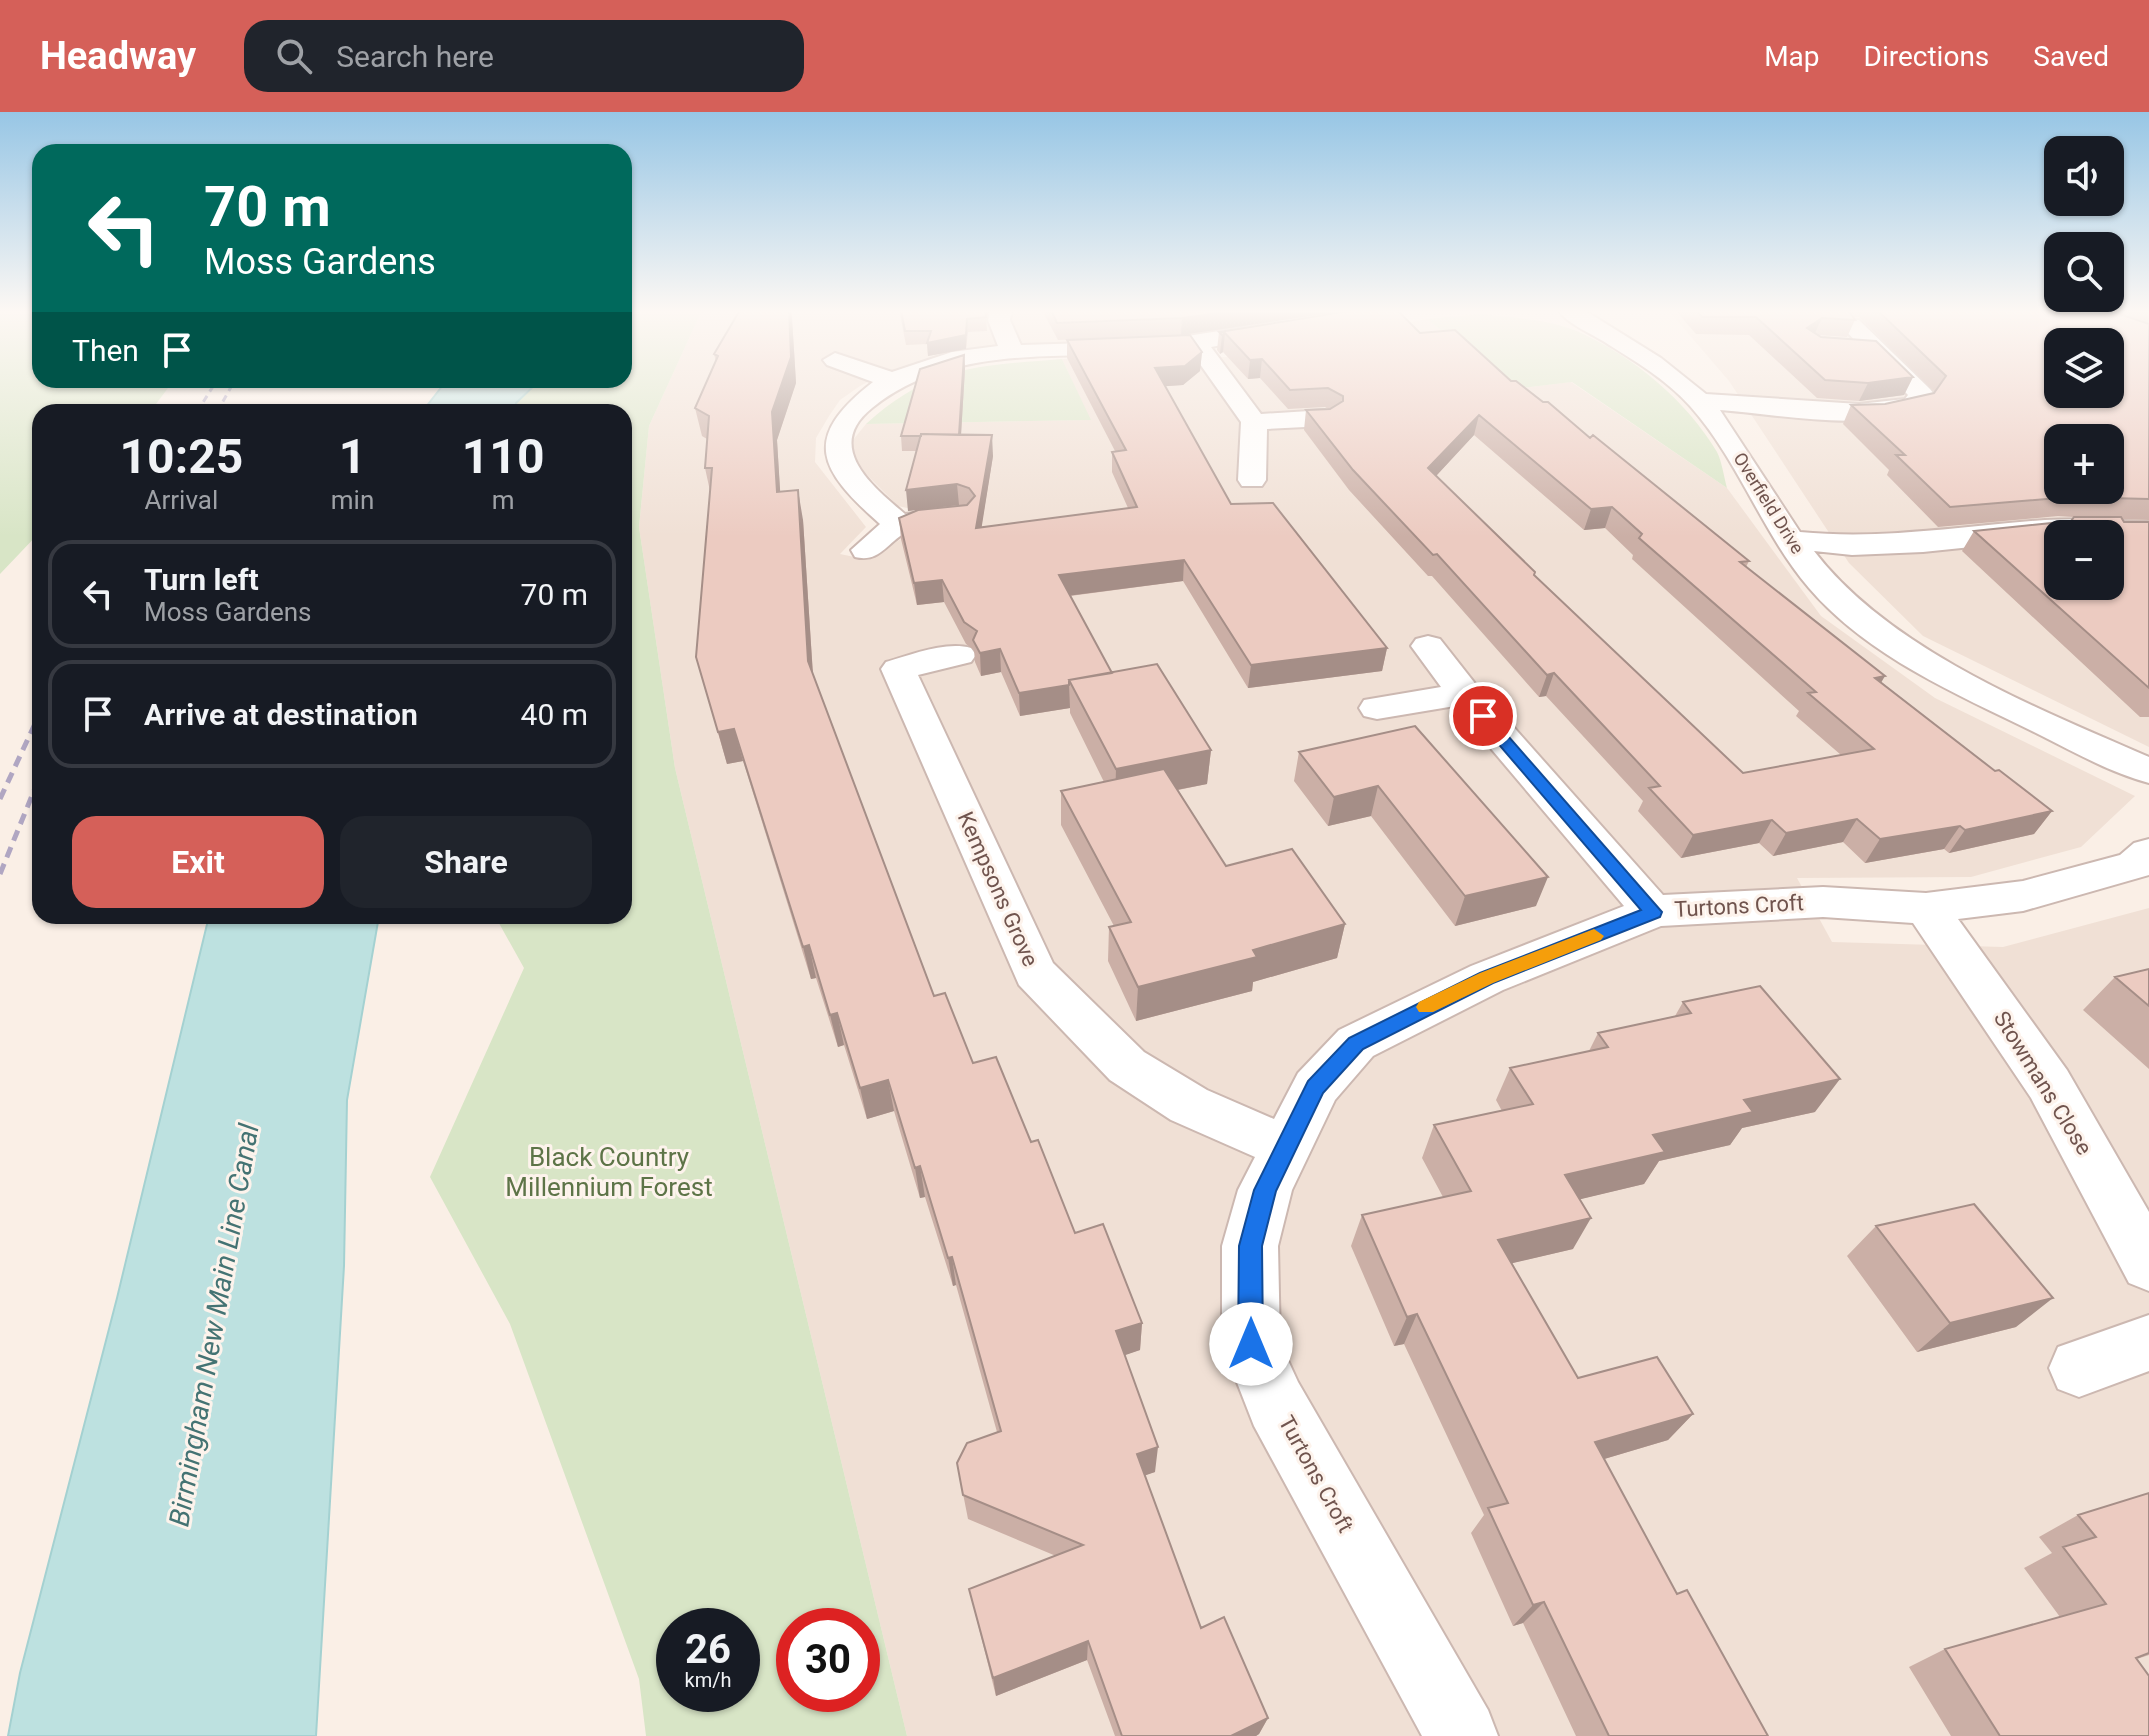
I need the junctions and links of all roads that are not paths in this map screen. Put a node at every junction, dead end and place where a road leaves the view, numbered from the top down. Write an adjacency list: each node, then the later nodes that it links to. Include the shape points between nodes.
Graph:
1 (884, 386): 10 (street, via 850,415 836,447 850,478)
2 (1227, 386): 7 (street)
3 (1681, 386): 5 (street, Overfield Drive)
4 (1912, 386): 5 (street, via 1921,394 1915,404 1859,412)
5 (1699, 401): 12 (street, Overfield Drive, via 1753,475)
6 (1325, 418): 7 (street)
7 (1254, 422): 8 (street)
8 (1252, 480)
9 (958, 517): 10 (street)
10 (898, 524): 13 (street)
11 (2149, 531): 12 (street, via 2047,529 1852,546)
12 (1790, 540): 18 (street, Overfield Drive, via 1839,601 1880,636 2014,708)
13 (866, 550)
14 (1428, 646): 16 (street)
15 (959, 655): 22 (street, Kempsons Grove, via 898,669 1035,973 1127,1066 1189,1105)
16 (1464, 694): 17 (street); 21 (street)
17 (1377, 708)
18 (2149, 771)
19 (2149, 853): 20 (street, Turtons Croft, via 2134,865 2086,881 2023,896)
20 (1926, 908): 21 (street, Turtons Croft, via 1823,902); 23 (street, Stowmans Close, via 2049,1084)
21 (1653, 912): 22 (street, Turtons Croft, via 1487,978 1356,1043 1316,1087)
22 (1285, 1147): 26 (street, Turtons Croft, via 1265,1190 1250,1246 1251,1344 1276,1404)
23 (2149, 1265)
24 (2149, 1343): 25 (street)
25 (2079, 1368)
26 (1462, 1736)

